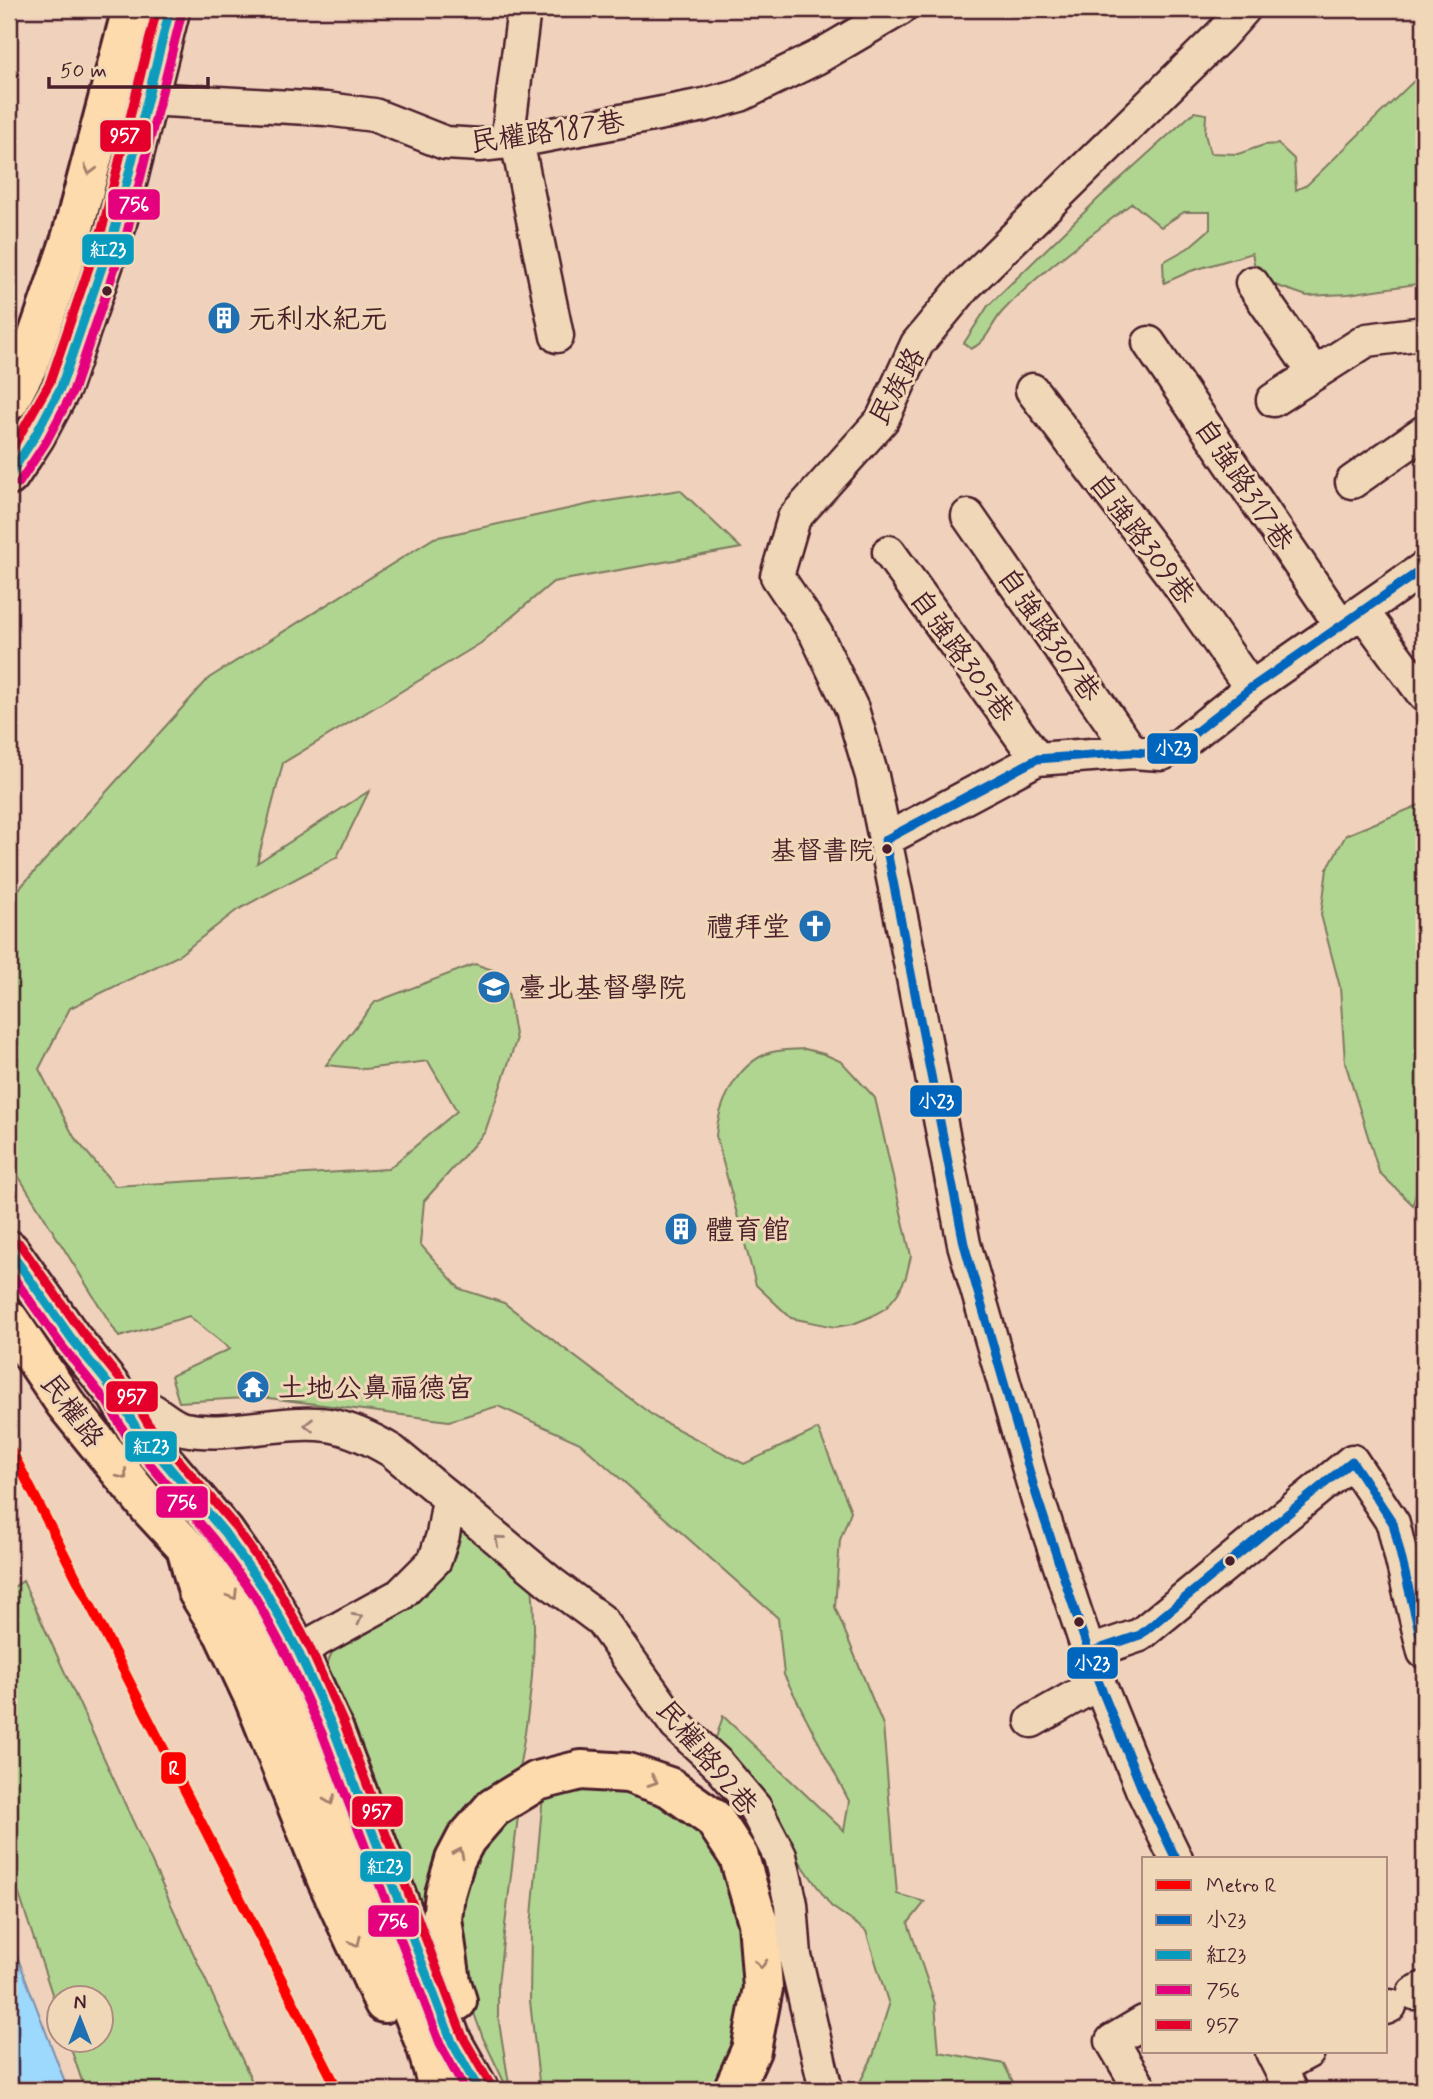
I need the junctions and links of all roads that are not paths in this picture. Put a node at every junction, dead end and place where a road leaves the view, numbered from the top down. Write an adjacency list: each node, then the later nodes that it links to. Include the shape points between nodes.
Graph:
1 (132, 9): 7 (main road)
2 (170, 9): 6 (main road)
3 (900, 9): 8 (street, 民權路187巷, via 818,57 740,94)
4 (1244, 9): 28 (street, 民族路, via 965,286 917,344 882,420 794,519 777,576 816,634 852,709)
5 (515, 10): 8 (street)
6 (146, 99): 7 (street, 民權路187巷); 8 (street, 民權路187巷, via 326,109 374,115 445,143); 18 (main road, via 115,229 61,387)
7 (107, 108): 16 (main road, one-way to 16, via 71,239 28,365)
8 (512, 142): 11 (street)
9 (1252, 283): 13 (street)
10 (1424, 333): 13 (street, via 1367,340)
11 (557, 336)
12 (1149, 343): 23 (street, 自強路317巷)
13 (1314, 373): 15 (street)
14 (1032, 390): 24 (street, 自強路309巷)
15 (1273, 400)
16 (9, 401)
17 (1424, 432): 19 (street)
18 (9, 476)
19 (1352, 482)
20 (968, 516): 26 (street, 自強路307巷)
21 (889, 552): 27 (street, 自強路305巷)
22 (1424, 568): 23 (street)
23 (1351, 618): 24 (street); 25 (street, 自強路317巷)
24 (1251, 688): 26 (street, via 1181,744 1161,754)
25 (1424, 695)
26 (1132, 752): 27 (street)
27 (1037, 759): 28 (street)
28 (885, 840): 36 (street, via 964,1244 1036,1494)
29 (9, 1250): 31 (main road, 民權路)
30 (9, 1320): 33 (main road, 民權路, one-way to 33, via 65,1403)
31 (117, 1395): 32 (street, 民權路, one-way to 31, via 392,1451 350,1430 304,1424 213,1433 180,1428); 35 (main road, 民權路, via 138,1430 224,1532 264,1589)
32 (449, 1499): 34 (street, 民權路, one-way to 32); 35 (street, one-way to 32, via 400,1595 435,1560)
33 (186, 1547): 44 (main road, one-way to 44, via 198,1592 254,1698); 45 (main road, 民權路, one-way to 45, via 224,1580 280,1680 427,2048)
34 (551, 1583): 49 (street, 民權路92巷, via 601,1620 676,1725 718,1764 755,1808 780,1856 791,1904 795,1956)
35 (298, 1651): 46 (main road, 民權路, via 333,1728 452,2042)
36 (1090, 1652): 37 (street, via 1140,1635 1352,1461 1393,1523); 38 (street)
37 (1424, 1652)
38 (1099, 1683): 39 (street); 40 (street)
39 (1031, 1721)
40 (1175, 1857)
41 (1142, 2023): 50 (street, via 1112,2040)
42 (1305, 2054): 43 (street)
43 (1281, 2070)
44 (419, 2090)
45 (439, 2090)
46 (479, 2090)
47 (484, 2090): 48 (main road, one-way to 48, via 451,1982 442,1919 454,1860 493,1808 537,1781 581,1770 628,1773 669,1787 714,1819 738,1857 758,1922 763,1989 751,2050)
48 (733, 2090)
49 (826, 2090)
50 (1141, 2090)

